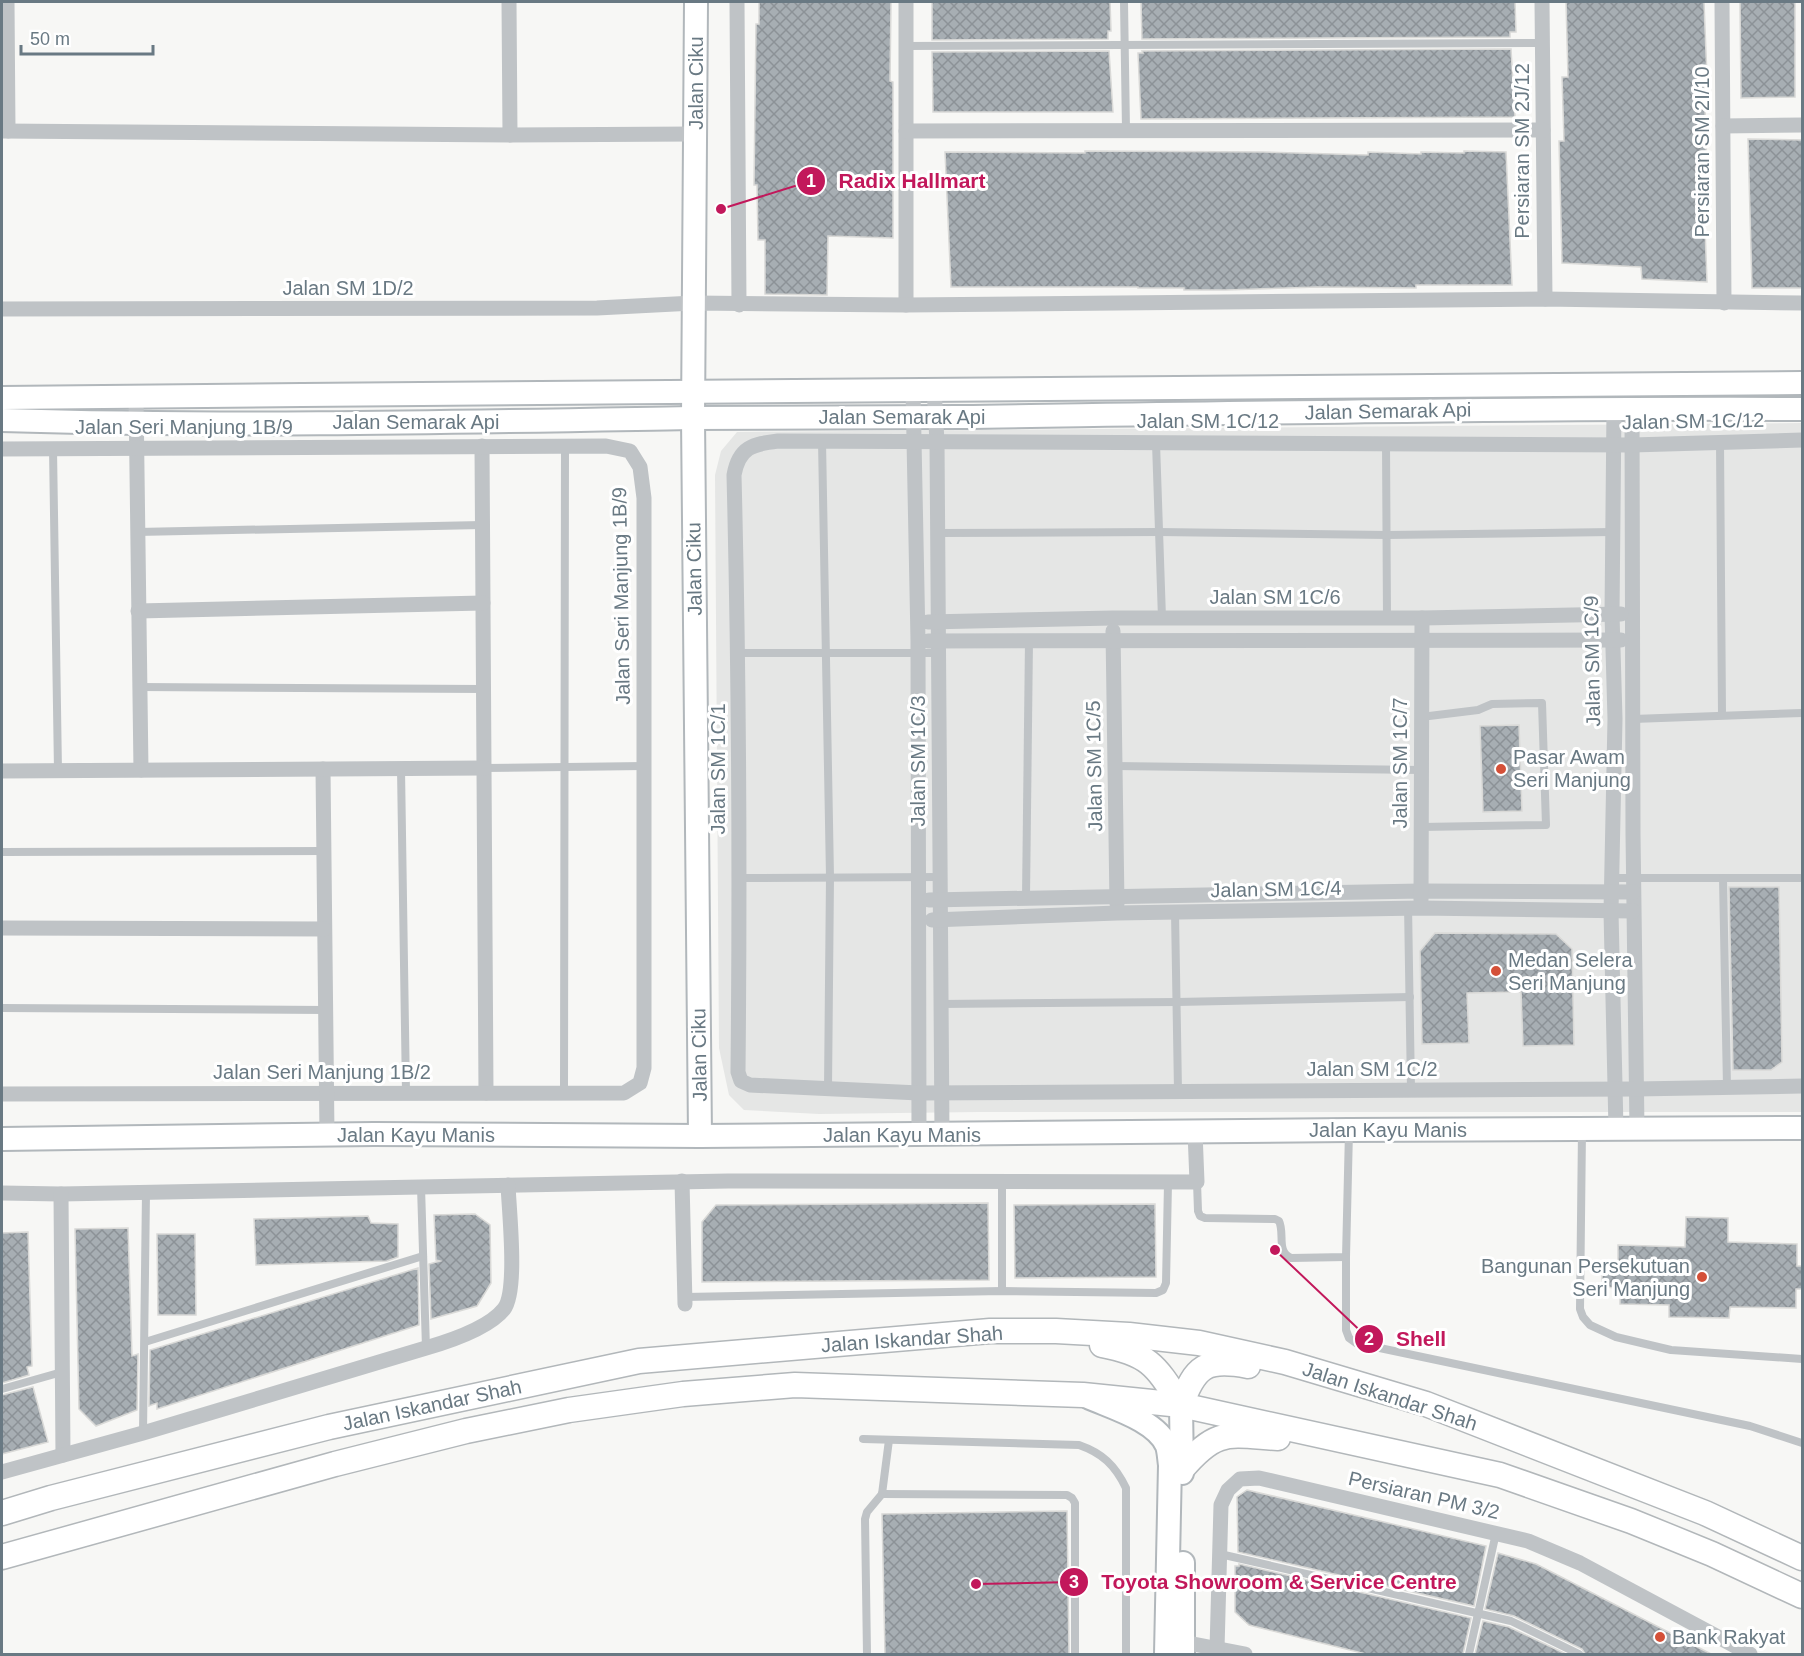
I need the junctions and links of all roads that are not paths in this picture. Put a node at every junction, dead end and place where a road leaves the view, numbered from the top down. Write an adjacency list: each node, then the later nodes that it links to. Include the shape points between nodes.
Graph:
1 (7, 2): 16 (street)
2 (509, 2): 19 (street)
3 (696, 2): 18 (street, Jalan Ciku)
4 (737, 2): 24 (street)
5 (906, 2): 11 (street)
6 (1124, 2): 10 (lane)
7 (1542, 2): 9 (street, Persiaran SM 2J/12)
8 (1722, 2): 13 (street, Persiaran SM 2I/10)
9 (1543, 43): 10 (lane); 15 (street, Persiaran SM 2J/12)
10 (1125, 44): 11 (lane); 14 (lane)
11 (906, 46): 17 (street)
12 (1803, 125): 13 (street)
13 (1723, 126): 22 (street, Persiaran SM 2I/10)
14 (1126, 130): 15 (street); 17 (street)
15 (1543, 130): 20 (street, Persiaran SM 2J/12)
16 (5, 131): 19 (street)
17 (906, 131): 25 (street)
18 (696, 134): 19 (street); 21 (street, Jalan Ciku)
19 (510, 135)
20 (1545, 299): 22 (street, Jalan SM 1D/2); 25 (street, Jalan SM 1D/2)
21 (694, 303): 24 (street, Jalan SM 1D/2); 26 (street, Jalan SM 1D/2, via 597,308); 29 (street, Jalan Ciku)
22 (1724, 303): 23 (street, Jalan SM 1D/2)
23 (1803, 303)
24 (739, 305): 25 (street, Jalan SM 1D/2)
25 (906, 305)
26 (2, 309)
27 (1803, 383): 28 (street, Jalan Semarak Api)
28 (923, 388): 29 (street, Jalan Semarak Api); 34 (street, Jalan SM 1C/3); 35 (street, Jalan SM 1C/3)
29 (693, 392): 30 (street, Jalan Semarak Api); 36 (street, Jalan Ciku)
30 (136, 397): 31 (street, Jalan Semarak Api); 38 (street)
31 (2, 398)
32 (1623, 408): 33 (street, Jalan Semarak Api); 35 (street, Jalan Semarak Api); 46 (street, Jalan SM 1C/9); 47 (street, Jalan SM 1C/9)
33 (1803, 409)
34 (912, 417): 35 (street, Jalan Semarak Api); 36 (street, Jalan Semarak Api); 41 (street, Jalan SM 1C/3)
35 (936, 417): 42 (street, Jalan SM 1C/3)
36 (693, 418): 38 (street, Jalan Semarak Api); 147 (street, Jalan Ciku)
37 (2, 420): 38 (street, Jalan Semarak Api)
38 (135, 423): 50 (street)
39 (1803, 440): 44 (street, Jalan SM 1C/12)
40 (822, 441): 41 (street, Jalan SM 1C/1); 76 (street, Jalan SM 1C/1, via 756,444 736,462); 77 (lane)
41 (914, 442): 42 (street, Jalan SM 1C/12); 68 (street, Jalan SM 1C/3)
42 (937, 442): 43 (street, Jalan SM 1C/12); 55 (street, Jalan SM 1C/3)
43 (1156, 442): 45 (street, Jalan SM 1C/12); 56 (lane)
44 (1720, 442): 47 (street, Jalan SM 1C/12); 81 (lane)
45 (1386, 443): 46 (street, Jalan SM 1C/12); 58 (lane)
46 (1613, 444): 47 (street, Jalan SM 1C/12); 57 (street, Jalan SM 1C/9)
47 (1632, 445): 62 (street, Jalan SM 1C/9)
48 (482, 446): 49 (street, Jalan Seri Manjung 1B/9); 50 (street, Jalan Seri Manjung 1B/9); 53 (street)
49 (565, 446): 84 (street, Jalan Seri Manjung 1B/9, via 606,446 630,452 640,466 644,498); 86 (lane)
50 (135, 448): 52 (street, Jalan Seri Manjung 1B/9); 54 (street)
51 (2, 449): 52 (street, Jalan Seri Manjung 1B/9)
52 (53, 449): 93 (lane)
53 (482, 525): 54 (lane); 59 (street)
54 (137, 532): 60 (street)
55 (937, 532): 56 (lane); 67 (street, Jalan SM 1C/3)
56 (1159, 532): 58 (lane); 64 (lane)
57 (1612, 532): 58 (lane); 61 (street, Jalan SM 1C/9)
58 (1387, 535): 65 (lane)
59 (483, 603): 60 (street); 79 (street)
60 (138, 611): 78 (street)
61 (1612, 614): 62 (street, Jalan SM 1C/6); 66 (street, Jalan SM 1C/6); 71 (street, Jalan SM 1C/9)
62 (1633, 614): 72 (street, Jalan SM 1C/9)
63 (1113, 618): 64 (street, Jalan SM 1C/6); 67 (street, Jalan SM 1C/6); 69 (street, Jalan SM 1C/5)
64 (1162, 618): 65 (street, Jalan SM 1C/6)
65 (1387, 618): 66 (street, Jalan SM 1C/6)
66 (1422, 618): 73 (street, Jalan SM 1C/7)
67 (938, 621): 68 (street, Jalan SM 1C/6); 75 (street, Jalan SM 1C/3)
68 (918, 622): 74 (street, Jalan SM 1C/3)
69 (1113, 639): 70 (street); 73 (street); 85 (street, Jalan SM 1C/5)
70 (1029, 640): 75 (street); 107 (lane)
71 (1613, 640): 72 (street); 73 (street); 103 (street, Jalan SM 1C/9)
72 (1633, 640): 83 (street, Jalan SM 1C/9)
73 (1422, 641): 82 (street, Jalan SM 1C/7)
74 (918, 647): 75 (street); 77 (lane); 98 (street, Jalan SM 1C/3)
75 (938, 647): 99 (street, Jalan SM 1C/3)
76 (738, 652): 77 (lane); 100 (street, Jalan SM 1C/1)
77 (827, 652): 97 (lane)
78 (140, 687): 79 (lane); 90 (street)
79 (483, 689): 87 (street)
80 (1803, 713): 81 (lane)
81 (1722, 715): 83 (lane)
82 (1421, 717): 91 (street, Jalan SM 1C/7); 94 (lane, via 1478,710 1492,704 1542,703 1546,825)
83 (1633, 718): 104 (street, Jalan SM 1C/9)
84 (644, 766): 86 (lane); 124 (street, Jalan Seri Manjung 1B/9, via 644,1068)
85 (1115, 766): 91 (lane); 106 (street, Jalan SM 1C/5)
86 (566, 767): 87 (lane); 136 (lane)
87 (484, 768): 89 (street); 135 (street)
88 (323, 769): 89 (street); 90 (street); 95 (street)
89 (401, 769): 134 (lane)
90 (141, 770): 93 (street)
91 (1421, 770): 94 (street, Jalan SM 1C/7)
92 (2, 771): 93 (street)
93 (58, 771)
94 (1421, 827): 105 (street, Jalan SM 1C/7)
95 (324, 851): 96 (lane); 118 (street)
96 (2, 852)
97 (830, 877): 98 (lane); 100 (lane); 127 (lane)
98 (920, 877): 99 (lane); 108 (street, Jalan SM 1C/3)
99 (939, 877): 109 (street, Jalan SM 1C/3)
100 (740, 878): 127 (street, Jalan SM 1C/1, via 741,1081 750,1085)
101 (1723, 878): 102 (lane); 104 (lane); 126 (lane)
102 (1803, 878)
103 (1611, 885): 104 (street, Jalan SM 1C/4); 105 (street, Jalan SM 1C/4); 113 (street, Jalan SM 1C/9)
104 (1633, 885): 111 (street, Jalan SM 1C/9)
105 (1414, 891): 106 (street, Jalan SM 1C/4); 110 (street, Jalan SM 1C/7)
106 (1117, 895): 107 (street, Jalan SM 1C/4); 114 (street, Jalan SM 1C/5)
107 (1026, 898): 109 (street, Jalan SM 1C/4)
108 (920, 900): 109 (street, Jalan SM 1C/4); 116 (street, Jalan SM 1C/3)
109 (939, 900): 115 (street, Jalan SM 1C/3)
110 (1414, 908): 112 (street, Jalan SM 1C/4); 113 (street, Jalan SM 1C/4); 119 (lane)
111 (1634, 911): 113 (street, Jalan SM 1C/4); 129 (street, Jalan SM 1C/9)
112 (1175, 912): 114 (street, Jalan SM 1C/4); 120 (lane)
113 (1611, 912): 128 (street, Jalan SM 1C/9)
114 (1117, 913): 115 (street, Jalan SM 1C/4)
115 (940, 920): 116 (street, Jalan SM 1C/4); 121 (street, Jalan SM 1C/3)
116 (920, 921): 137 (street, Jalan SM 1C/3)
117 (2, 928): 118 (street)
118 (324, 929): 123 (street)
119 (1410, 997): 120 (lane); 130 (lane)
120 (1177, 1002): 121 (lane); 131 (lane)
121 (941, 1004): 132 (street, Jalan SM 1C/3)
122 (2, 1008): 123 (lane)
123 (325, 1010): 133 (street)
124 (640, 1083): 136 (street, Jalan Seri Manjung 1B/2, via 624,1094)
125 (1803, 1086): 126 (street, Jalan SM 1C/2)
126 (1727, 1087): 129 (street, Jalan SM 1C/2)
127 (828, 1089): 137 (street, Jalan SM 1C/1)
128 (1615, 1089): 129 (street, Jalan SM 1C/2); 130 (street, Jalan SM 1C/2); 141 (street, Jalan SM 1C/9)
129 (1636, 1089): 141 (street, Jalan SM 1C/9)
130 (1411, 1090): 131 (street, Jalan SM 1C/2)
131 (1178, 1091): 132 (street, Jalan SM 1C/2)
132 (942, 1092): 137 (street, Jalan SM 1C/1); 146 (street, Jalan SM 1C/3)
133 (326, 1093): 134 (street, Jalan Seri Manjung 1B/2); 138 (street, Jalan Seri Manjung 1B/2); 144 (street)
134 (406, 1093): 135 (street, Jalan Seri Manjung 1B/2)
135 (486, 1093): 136 (street, Jalan Seri Manjung 1B/2)
136 (564, 1093)
137 (919, 1093): 145 (street, Jalan SM 1C/3)
138 (2, 1094)
139 (1803, 1128): 141 (street, Jalan Kayu Manis)
140 (1582, 1129): 141 (street, Jalan Kayu Manis); 142 (street, Jalan Kayu Manis); 165 (lane, via 1580,1309 1590,1325 1616,1337 1671,1350)
141 (1626, 1129)
142 (1349, 1130): 143 (street, Jalan Kayu Manis); 159 (lane)
143 (1195, 1132): 146 (street, Jalan Kayu Manis); 151 (street)
144 (327, 1135): 147 (street, Jalan Kayu Manis); 148 (street, Jalan Kayu Manis)
145 (919, 1135): 146 (street, Jalan Kayu Manis); 147 (street, Jalan Kayu Manis)
146 (942, 1135)
147 (699, 1136)
148 (2, 1138)
149 (682, 1181): 150 (street); 153 (street); 161 (street)
150 (1002, 1181): 152 (street); 160 (lane)
151 (1197, 1182): 152 (street); 159 (lane, via 1200,1216 1275,1219 1282,1225 1282,1252 1286,1256)
152 (1168, 1183): 160 (lane, via 1163,1290)
153 (508, 1185): 154 (street); 164 (street, via 512,1289 506,1307 479,1327)
154 (421, 1187): 155 (street); 158 (lane)
155 (146, 1192): 157 (street); 163 (lane)
156 (2, 1193): 157 (street)
157 (61, 1194): 166 (street)
158 (423, 1256): 163 (lane); 164 (lane)
159 (1346, 1257): 175 (lane, via 1346,1329 1356,1343 1717,1418)
160 (1002, 1291): 161 (lane)
161 (685, 1300)
162 (990, 1331): 169 (main road, Jalan Iskandar Shah, via 1129,1335 1199,1343 1285,1362); 170 (main road, via 1092,1343 1136,1353 1163,1376); 180 (main road, Jalan Iskandar Shah, via 639,1361 330,1427)
163 (145, 1342): 171 (lane)
164 (426, 1348): 171 (street)
165 (1803, 1359)
166 (62, 1372): 167 (lane); 176 (street)
167 (2, 1389)
168 (1083, 1395): 170 (main road, Jalan Iskandar Shah); 183 (main road, Jalan Iskandar Shah, via 795,1385 603,1405 466,1431 335,1464); 188 (street, via 1148,1424 1166,1445)
169 (1426, 1404): 170 (main road, via 1225,1361 1208,1365 1190,1382); 184 (main road, Jalan Iskandar Shah, via 1705,1513)
170 (1181, 1405): 174 (main road, Jalan Iskandar Shah); 177 (street)
171 (144, 1433): 176 (street)
172 (863, 1439): 173 (lane)
173 (889, 1440): 179 (lane); 191 (lane, via 1079,1445 1096,1451 1109,1462 1126,1488)
174 (1355, 1443): 177 (main road, via 1228,1436 1215,1438 1198,1450); 185 (main road, Jalan Iskandar Shah, via 1500,1475 1548,1491 1712,1554)
175 (1803, 1443)
176 (63, 1455): 178 (street)
177 (1182, 1469): 188 (street)
178 (2, 1472)
179 (882, 1494): 189 (lane, via 865,1519); 190 (lane, via 1072,1498)
180 (2, 1513)
181 (1496, 1533): 182 (street, Persiaran PM 3/2, via 1259,1478 1240,1479 1228,1490 1221,1505); 186 (lane); 195 (street, Persiaran PM 3/2, via 1528,1541 1580,1563)
182 (1220, 1554): 186 (lane); 187 (street, Persiaran PM 3/2)
183 (2, 1557)
184 (1803, 1558)
185 (1803, 1596)
186 (1478, 1615): 193 (lane); 194 (lane, via 1511,1621)
187 (1217, 1649): 188 (street); 192 (street)
188 (1178, 1650)
189 (867, 1654)
190 (1075, 1654)
191 (1126, 1654)
192 (1245, 1654)
193 (1469, 1654)
194 (1579, 1654)
195 (1750, 1654)

